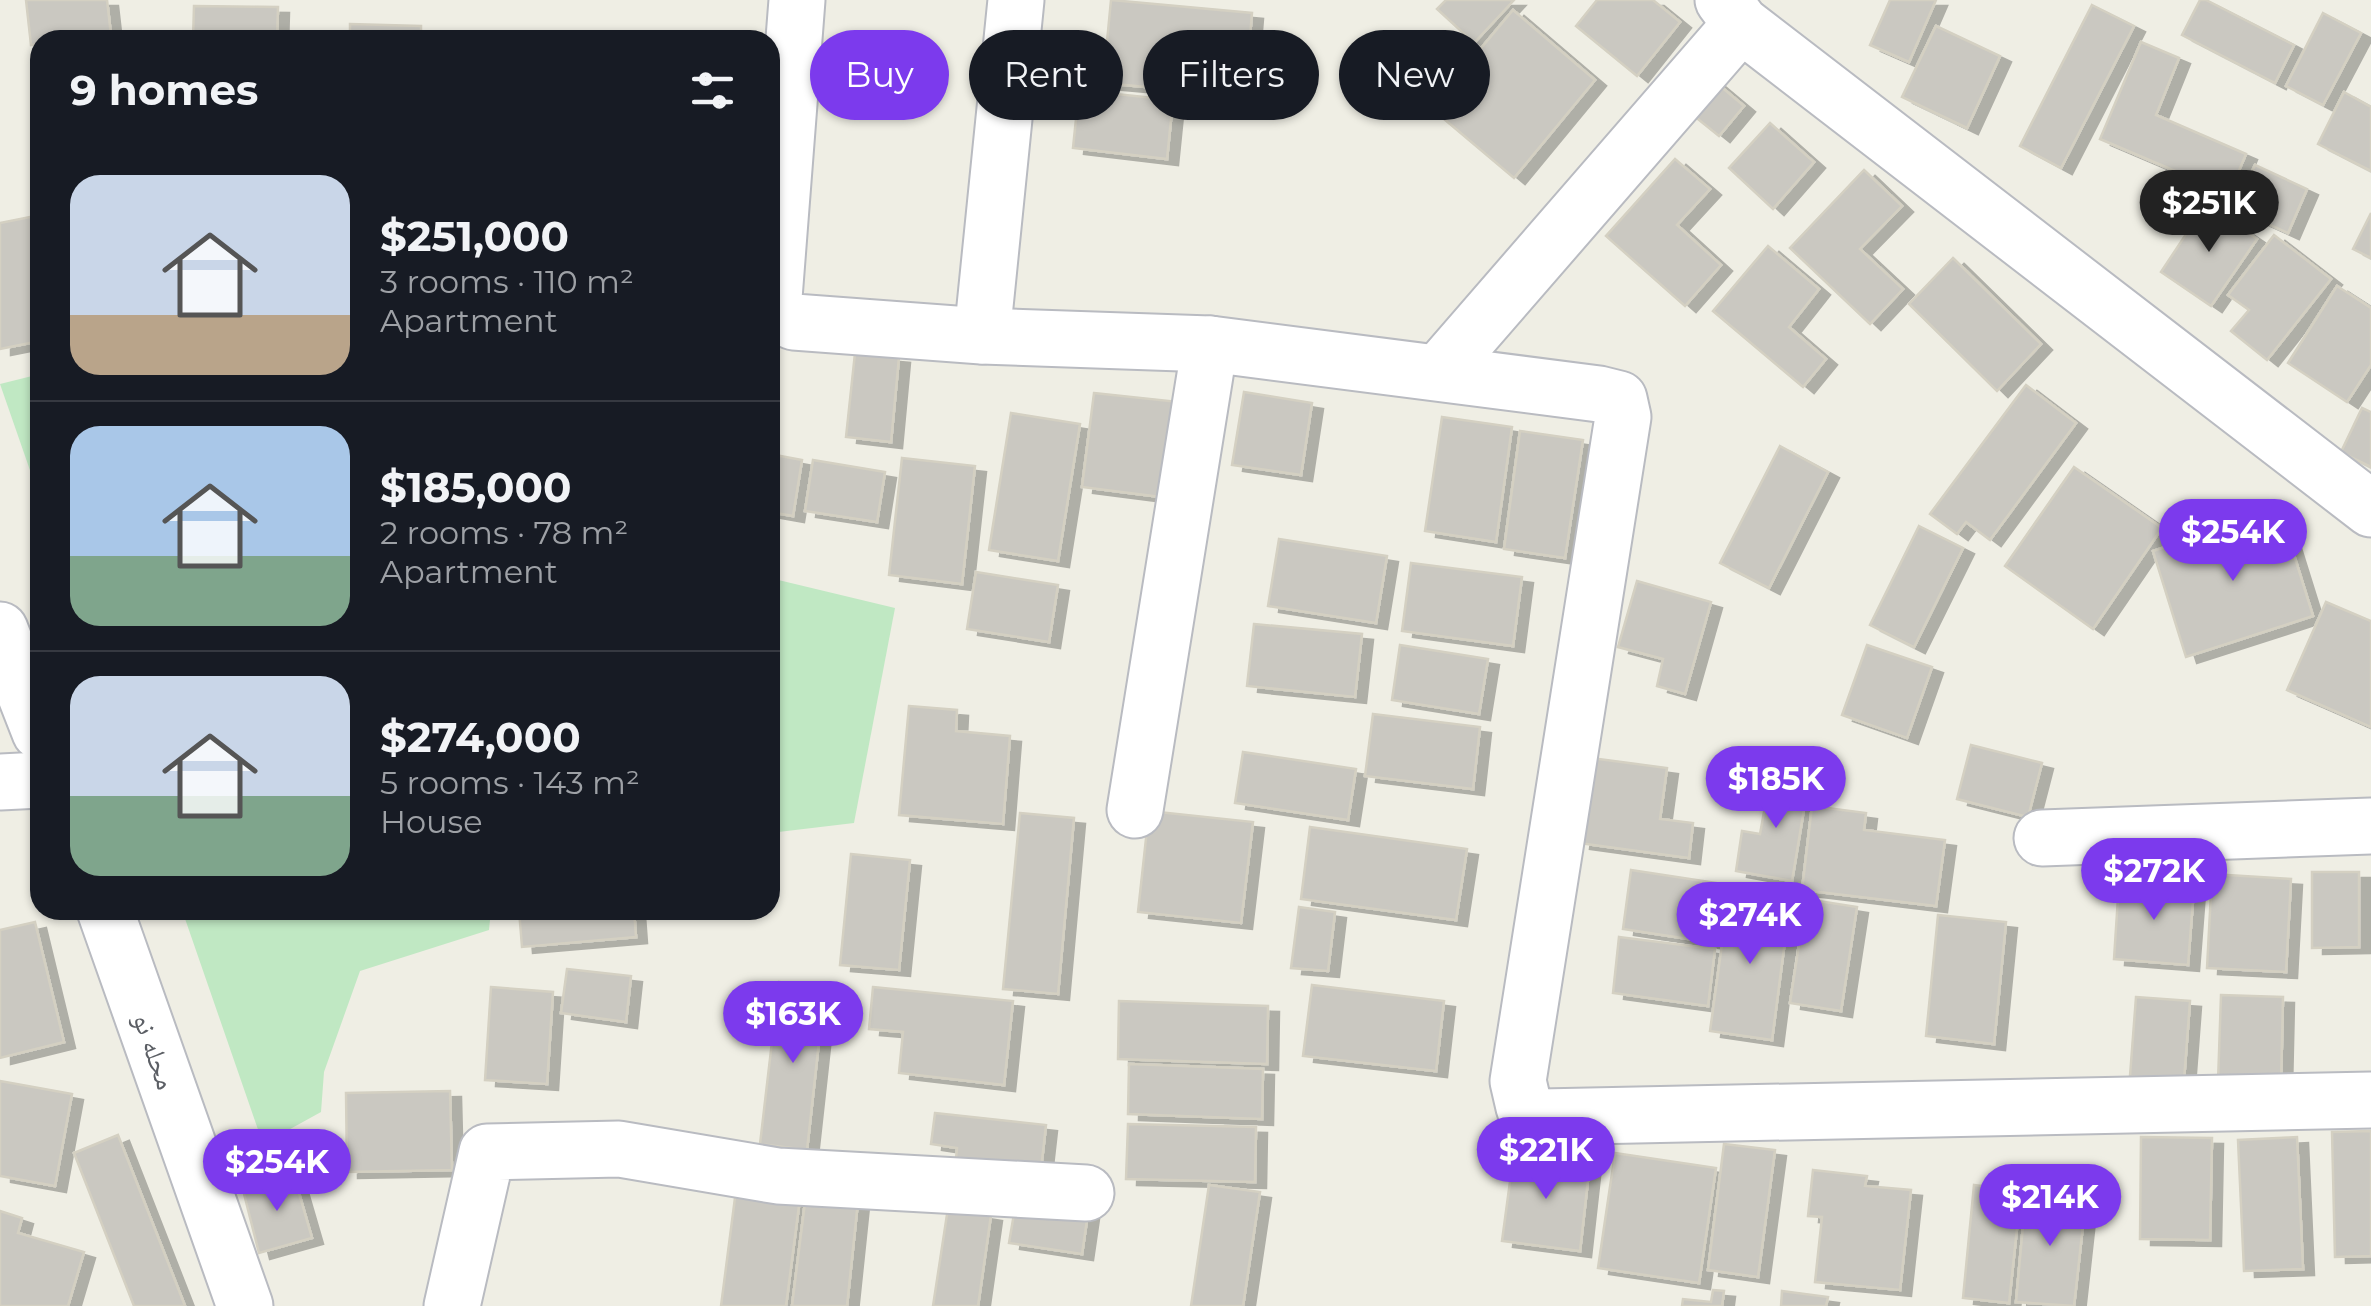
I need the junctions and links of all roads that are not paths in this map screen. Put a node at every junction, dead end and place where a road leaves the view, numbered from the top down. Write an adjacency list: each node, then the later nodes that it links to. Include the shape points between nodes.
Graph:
1 (798, 0): 4 (street)
2 (1016, 0): 6 (street)
3 (1732, 12): 8 (street); 9 (street)
4 (780, 224)
5 (780, 316): 6 (street)
6 (982, 336): 7 (street)
7 (1210, 344): 8 (street); 14 (street)
8 (1439, 372): 18 (street, via 1618,398 1624,417 1518,1080 1524,1108 1540,1116)
9 (2371, 509)
10 (0, 630): 11 (street)
11 (30, 706)
12 (30, 780): 13 (street)
13 (0, 782)
14 (1135, 810)
15 (2371, 826): 16 (street)
16 (2042, 838)
17 (109, 920): 20 (street, محله نو)
18 (2371, 1100)
19 (1086, 1193): 21 (street, via 778,1176 620,1149 487,1152)
20 (245, 1306)
21 (452, 1306)

